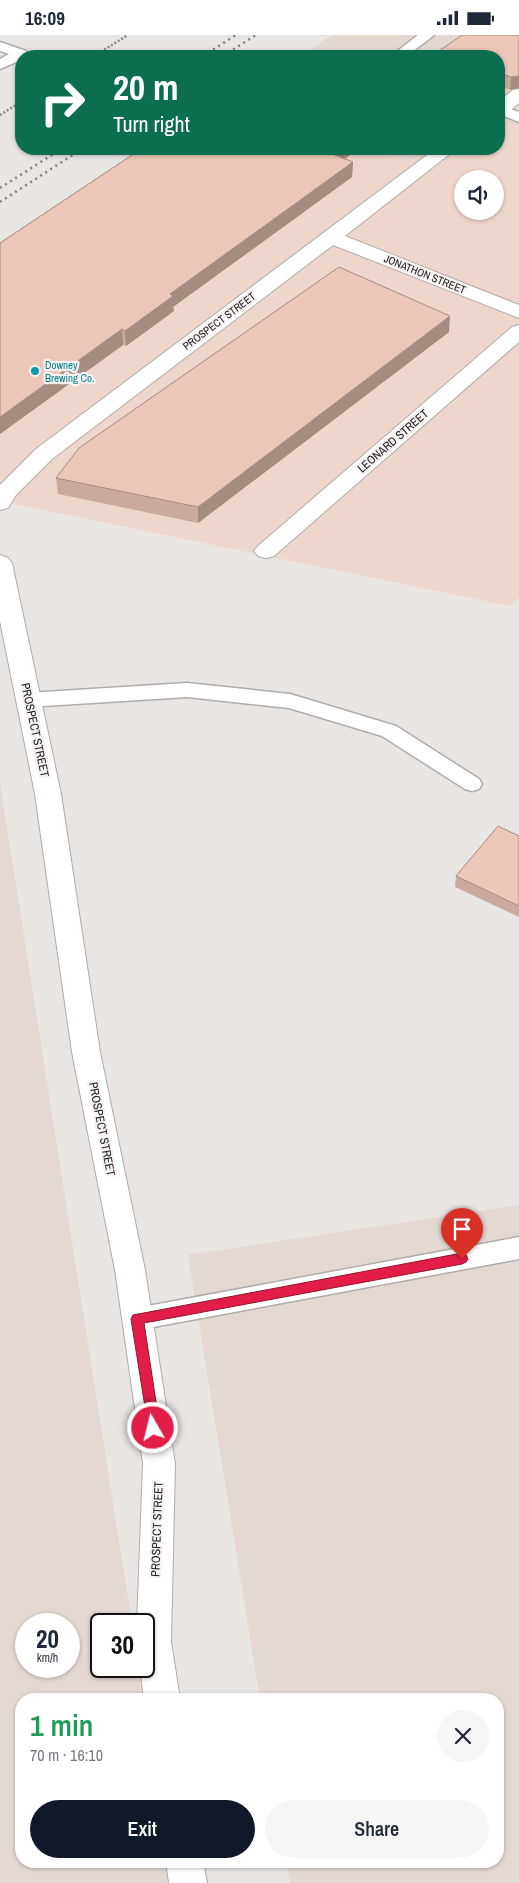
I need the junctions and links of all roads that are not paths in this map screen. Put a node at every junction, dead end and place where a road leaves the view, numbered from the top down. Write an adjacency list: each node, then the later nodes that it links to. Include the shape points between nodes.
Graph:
1 (427, 35): 3 (lane)
2 (0, 46): 4 (lane)
3 (406, 50)
4 (15, 52)
5 (15, 57): 6 (lane)
6 (0, 65)
7 (519, 94): 8 (street)
8 (505, 104)
9 (505, 111): 10 (lane)
10 (519, 117)
11 (439, 155): 12 (street, PROSPECT STREET)
12 (331, 237): 13 (street, JONATHON STREET); 15 (street, PROSPECT STREET, via 44,454 7,491)
13 (519, 312)
14 (519, 331): 16 (street, LEONARD STREET)
15 (0, 503)
16 (266, 551)
17 (0, 563): 18 (street, PROSPECT STREET)
18 (28, 700): 19 (lane, via 187,690 290,701 389,731); 21 (street, PROSPECT STREET, via 48,793 86,1052)
19 (472, 784)
20 (519, 1248): 21 (lane)
21 (137, 1319): 22 (street, PROSPECT STREET, via 159,1464 154,1642)
22 (161, 1693)
23 (185, 1868): 24 (street)
24 (188, 1883)

